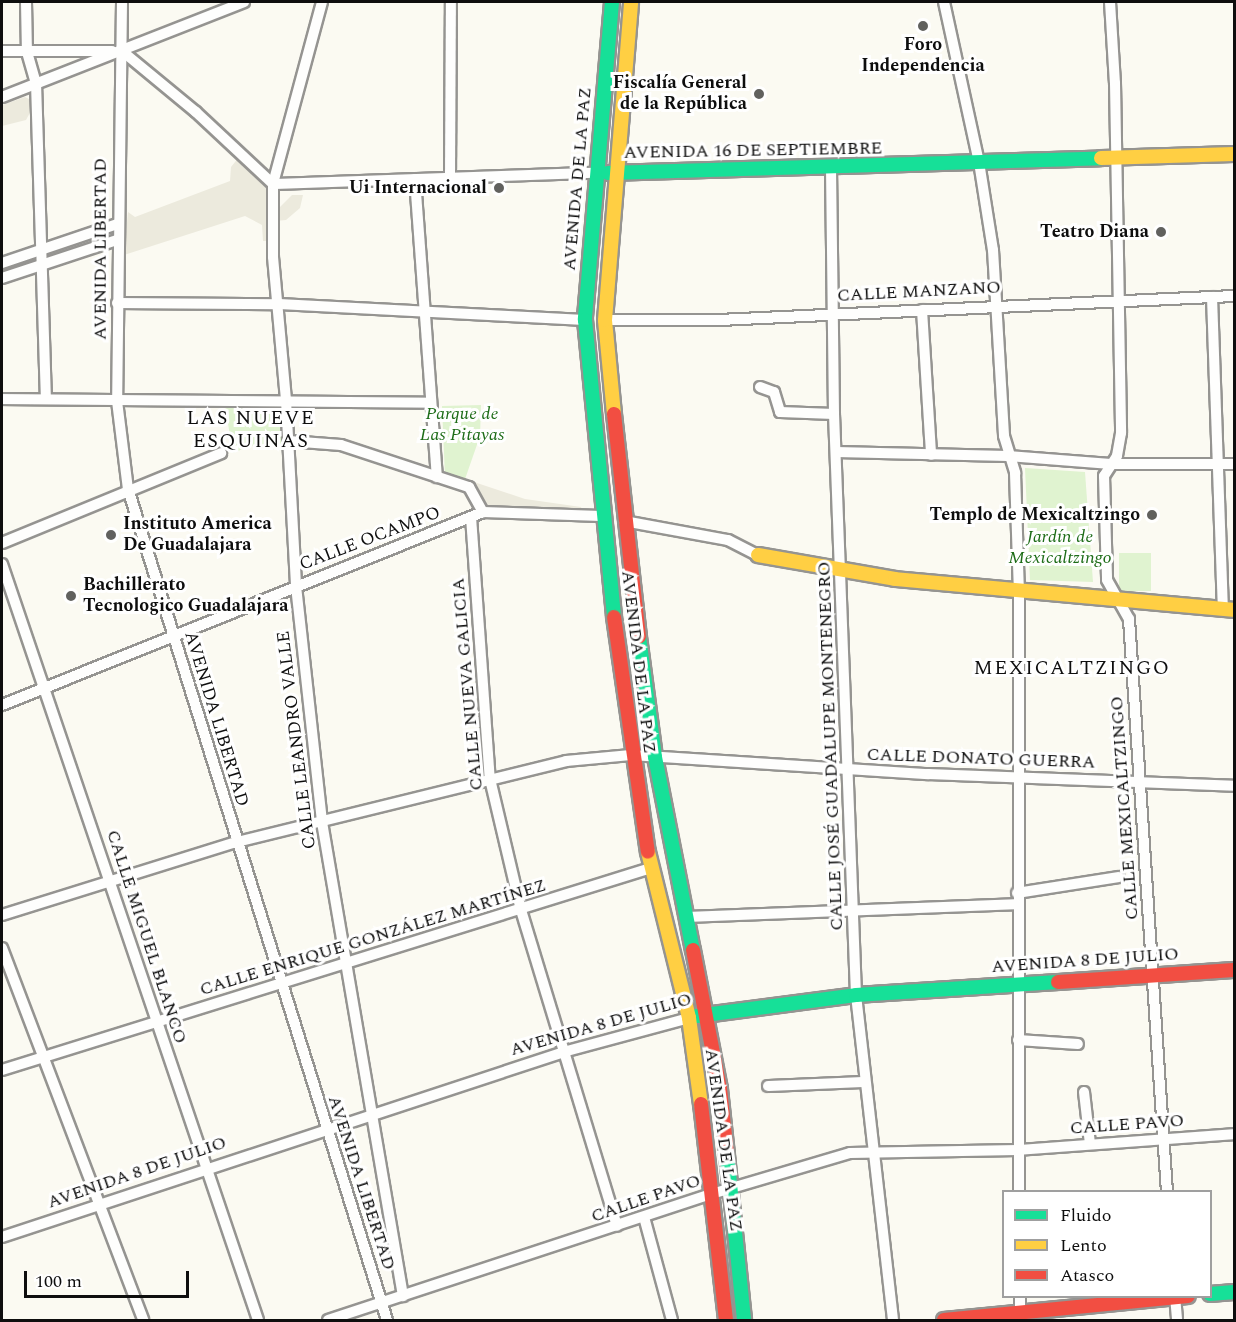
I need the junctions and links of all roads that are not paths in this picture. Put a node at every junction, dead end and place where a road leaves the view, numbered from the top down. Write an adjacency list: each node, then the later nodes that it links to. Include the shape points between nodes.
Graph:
1 (26, 2): 12 (street)
2 (122, 2): 11 (street, AVENIDA LIBERTAD)
3 (244, 2): 11 (street)
4 (322, 2): 23 (street, CALLE LEANDRO VALLE)
5 (451, 2): 21 (street)
6 (612, 2): 20 (street, AVENIDA DE LA PAZ)
7 (631, 2): 19 (street, AVENIDA DE LA PAZ)
8 (944, 2): 17 (street)
9 (1110, 2): 16 (street, CALLE MEXICALTZINGO)
10 (2, 51): 12 (street)
11 (122, 51): 12 (street); 13 (street); 23 (street, via 196,112); 24 (street, AVENIDA LIBERTAD)
12 (27, 52): 13 (street)
13 (36, 83): 14 (street); 26 (street)
14 (2, 97)
15 (1234, 154): 16 (street, AVENIDA 16 DE SEPTIEMBRE)
16 (1117, 158): 17 (street, AVENIDA 16 DE SEPTIEMBRE); 32 (street, CALLE MEXICALTZINGO)
17 (979, 162): 18 (street, AVENIDA 16 DE SEPTIEMBRE); 35 (street)
18 (831, 168): 19 (street, AVENIDA 16 DE SEPTIEMBRE); 38 (street, CALLE JOSÉ GUADALUPE MONTENEGRO)
19 (617, 172): 20 (street, AVENIDA 16 DE SEPTIEMBRE); 40 (street, AVENIDA DE LA PAZ)
20 (596, 173): 21 (street, AVENIDA 16 DE SEPTIEMBRE); 39 (street, AVENIDA DE LA PAZ)
21 (450, 177): 22 (street, AVENIDA 16 DE SEPTIEMBRE)
22 (415, 179): 23 (street, AVENIDA 16 DE SEPTIEMBRE); 37 (street)
23 (273, 184): 34 (street, CALLE LEANDRO VALLE, via 273,257)
24 (117, 224): 25 (street, AVENIDA LIBERTAD); 26 (street)
25 (117, 240): 28 (street); 33 (street, AVENIDA LIBERTAD)
26 (44, 249): 27 (street); 28 (street)
27 (2, 263)
28 (44, 264): 29 (street); 42 (street)
29 (2, 278)
30 (1234, 296): 31 (street, CALLE MANZANO)
31 (1212, 297): 32 (street, CALLE MANZANO); 54 (street)
32 (1118, 300): 35 (street, CALLE MANZANO); 53 (street, CALLE MEXICALTZINGO, via 1121,433 1120,447)
33 (117, 303): 34 (street); 45 (street, AVENIDA LIBERTAD)
34 (279, 304): 37 (street); 44 (street, CALLE LEANDRO VALLE)
35 (998, 304): 36 (street, CALLE MANZANO); 52 (street)
36 (922, 310): 38 (street, CALLE MANZANO); 51 (street)
37 (424, 313): 39 (street); 46 (street)
38 (832, 313): 40 (street, CALLE MANZANO, via 719,320); 47 (street, CALLE JOSÉ GUADALUPE MONTENEGRO)
39 (585, 320): 59 (street, AVENIDA DE LA PAZ)
40 (605, 320): 61 (street, AVENIDA DE LA PAZ)
41 (760, 387): 47 (street, via 774,392 780,412)
42 (46, 398): 43 (street); 45 (street)
43 (2, 399)
44 (286, 400): 45 (street); 46 (street); 48 (street, CALLE LEANDRO VALLE)
45 (117, 401): 57 (street, AVENIDA LIBERTAD)
46 (431, 403): 56 (street)
47 (834, 414): 49 (street, CALLE JOSÉ GUADALUPE MONTENEGRO)
48 (289, 441): 56 (street, via 341,445); 66 (street, CALLE LEANDRO VALLE)
49 (836, 452): 51 (street); 65 (street, CALLE JOSÉ GUADALUPE MONTENEGRO)
50 (221, 453): 57 (street)
51 (931, 455): 52 (street)
52 (1008, 456): 53 (street); 67 (street, via 1015,473)
53 (1111, 464): 54 (street); 68 (street, CALLE MEXICALTZINGO, via 1104,476 1107,580)
54 (1218, 464): 55 (street); 69 (street)
55 (1234, 464)
56 (437, 477): 58 (street, via 469,487)
57 (128, 489): 62 (street); 70 (street, AVENIDA LIBERTAD)
58 (483, 512): 59 (street); 60 (street, CALLE OCAMPO)
59 (601, 516): 61 (street); 73 (street, AVENIDA DE LA PAZ)
60 (471, 517): 66 (street, CALLE OCAMPO); 77 (street, CALLE NUEVA GALICIA)
61 (624, 521): 63 (street, via 728,540); 74 (street, AVENIDA DE LA PAZ)
62 (2, 543)
63 (758, 555): 65 (street)
64 (2, 564): 71 (street, CALLE MIGUEL BLANCO)
65 (842, 572): 67 (street); 75 (street, CALLE JOSÉ GUADALUPE MONTENEGRO)
66 (296, 586): 70 (street, CALLE OCAMPO); 80 (street, CALLE LEANDRO VALLE)
67 (1019, 592): 68 (street); 76 (street)
68 (1119, 600): 69 (street); 78 (street, CALLE MEXICALTZINGO, via 1129,619)
69 (1228, 610)
70 (174, 636): 71 (street, CALLE OCAMPO); 81 (street, AVENIDA LIBERTAD)
71 (44, 688): 72 (street, CALLE OCAMPO); 84 (street, CALLE MIGUEL BLANCO)
72 (2, 705)
73 (632, 756): 74 (street, CALLE DONATO GUERRA); 77 (street, CALLE DONATO GUERRA, via 566,761); 82 (street, AVENIDA DE LA PAZ)
74 (655, 757): 75 (street, CALLE DONATO GUERRA); 89 (street, AVENIDA DE LA PAZ)
75 (848, 770): 76 (street, CALLE DONATO GUERRA); 87 (street, CALLE JOSÉ GUADALUPE MONTENEGRO)
76 (1018, 777): 78 (street, CALLE DONATO GUERRA); 85 (street)
77 (490, 778): 80 (street); 86 (street, CALLE NUEVA GALICIA)
78 (1140, 782): 79 (street, CALLE DONATO GUERRA); 93 (street, CALLE MEXICALTZINGO)
79 (1234, 786)
80 (322, 822): 81 (street); 91 (street, CALLE LEANDRO VALLE)
81 (237, 842): 84 (street); 94 (street, AVENIDA LIBERTAD)
82 (651, 868): 86 (street, CALLE ENRIQUE GONZÁLEZ MARTÍNEZ); 98 (street, AVENIDA DE LA PAZ)
83 (1119, 877): 85 (street)
84 (112, 881): 88 (street); 99 (street, CALLE MIGUEL BLANCO)
85 (1017, 899): 87 (street); 95 (street)
86 (521, 910): 91 (street, CALLE ENRIQUE GONZÁLEZ MARTÍNEZ); 102 (street, CALLE NUEVA GALICIA)
87 (852, 912): 89 (street); 96 (street, CALLE JOSÉ GUADALUPE MONTENEGRO)
88 (2, 915)
89 (685, 917): 97 (street, AVENIDA DE LA PAZ)
90 (2, 948): 103 (street)
91 (344, 964): 94 (street, CALLE ENRIQUE GONZÁLEZ MARTÍNEZ); 108 (street, CALLE LEANDRO VALLE)
92 (1234, 970): 93 (street, AVENIDA 8 DE JULIO)
93 (1153, 975): 95 (street, AVENIDA 8 DE JULIO); 111 (street, CALLE MEXICALTZINGO)
94 (280, 984): 99 (street, CALLE ENRIQUE GONZÁLEZ MARTÍNEZ); 109 (street, AVENIDA LIBERTAD)
95 (1017, 984): 96 (street, AVENIDA 8 DE JULIO); 100 (street)
96 (856, 995): 97 (street, AVENIDA 8 DE JULIO); 105 (street, CALLE JOSÉ GUADALUPE MONTENEGRO)
97 (706, 1012): 98 (street, AVENIDA 8 DE JULIO); 116 (street, AVENIDA DE LA PAZ)
98 (689, 1018): 102 (street, AVENIDA 8 DE JULIO); 119 (street, AVENIDA DE LA PAZ)
99 (157, 1023): 103 (street, CALLE ENRIQUE GONZÁLEZ MARTÍNEZ); 115 (street, CALLE MIGUEL BLANCO)
100 (1018, 1040): 101 (street); 113 (street)
101 (1078, 1044)
102 (567, 1051): 108 (street, AVENIDA 8 DE JULIO); 122 (street, CALLE NUEVA GALICIA)
103 (42, 1057): 104 (street, CALLE ENRIQUE GONZÁLEZ MARTÍNEZ); 120 (street)
104 (2, 1070)
105 (864, 1082): 106 (street); 114 (street, CALLE JOSÉ GUADALUPE MONTENEGRO)
106 (768, 1086)
107 (1084, 1092): 112 (street)
108 (371, 1116): 109 (street, AVENIDA 8 DE JULIO); 126 (street, CALLE LEANDRO VALLE)
109 (327, 1130): 115 (street, AVENIDA 8 DE JULIO); 130 (street, AVENIDA LIBERTAD)
110 (1234, 1134): 111 (street, CALLE PAVO)
111 (1163, 1138): 112 (street, CALLE PAVO); 118 (street, CALLE MEXICALTZINGO)
112 (1090, 1144): 113 (street, CALLE PAVO)
113 (1018, 1150): 114 (street, CALLE PAVO); 117 (street)
114 (871, 1153): 116 (street, CALLE PAVO, via 839,1156); 139 (street, CALLE JOSÉ GUADALUPE MONTENEGRO)
115 (206, 1168): 120 (street, AVENIDA 8 DE JULIO); 133 (street, CALLE MIGUEL BLANCO)
116 (732, 1188): 119 (street, CALLE PAVO); 138 (street, AVENIDA DE LA PAZ)
117 (1019, 1190)
118 (1167, 1190)
119 (714, 1193): 121 (street, CALLE PAVO); 137 (street, AVENIDA DE LA PAZ)
120 (99, 1204): 123 (street, AVENIDA 8 DE JULIO); 132 (street)
121 (644, 1217): 122 (street, CALLE PAVO); 136 (street)
122 (617, 1226): 126 (street, CALLE PAVO)
123 (2, 1237)
124 (1234, 1292): 125 (street)
125 (1212, 1294)
126 (403, 1296): 130 (street, CALLE PAVO)
127 (1020, 1298): 131 (street)
128 (1169, 1298): 131 (street)
129 (1179, 1298): 141 (street)
130 (381, 1303): 134 (street, CALLE PAVO); 135 (street, AVENIDA LIBERTAD)
131 (1020, 1313): 140 (street)
132 (143, 1320)
133 (258, 1320)
134 (328, 1320)
135 (387, 1320)
136 (672, 1320)
137 (726, 1320)
138 (744, 1320)
139 (893, 1320)
140 (944, 1320)
141 (1177, 1320)

